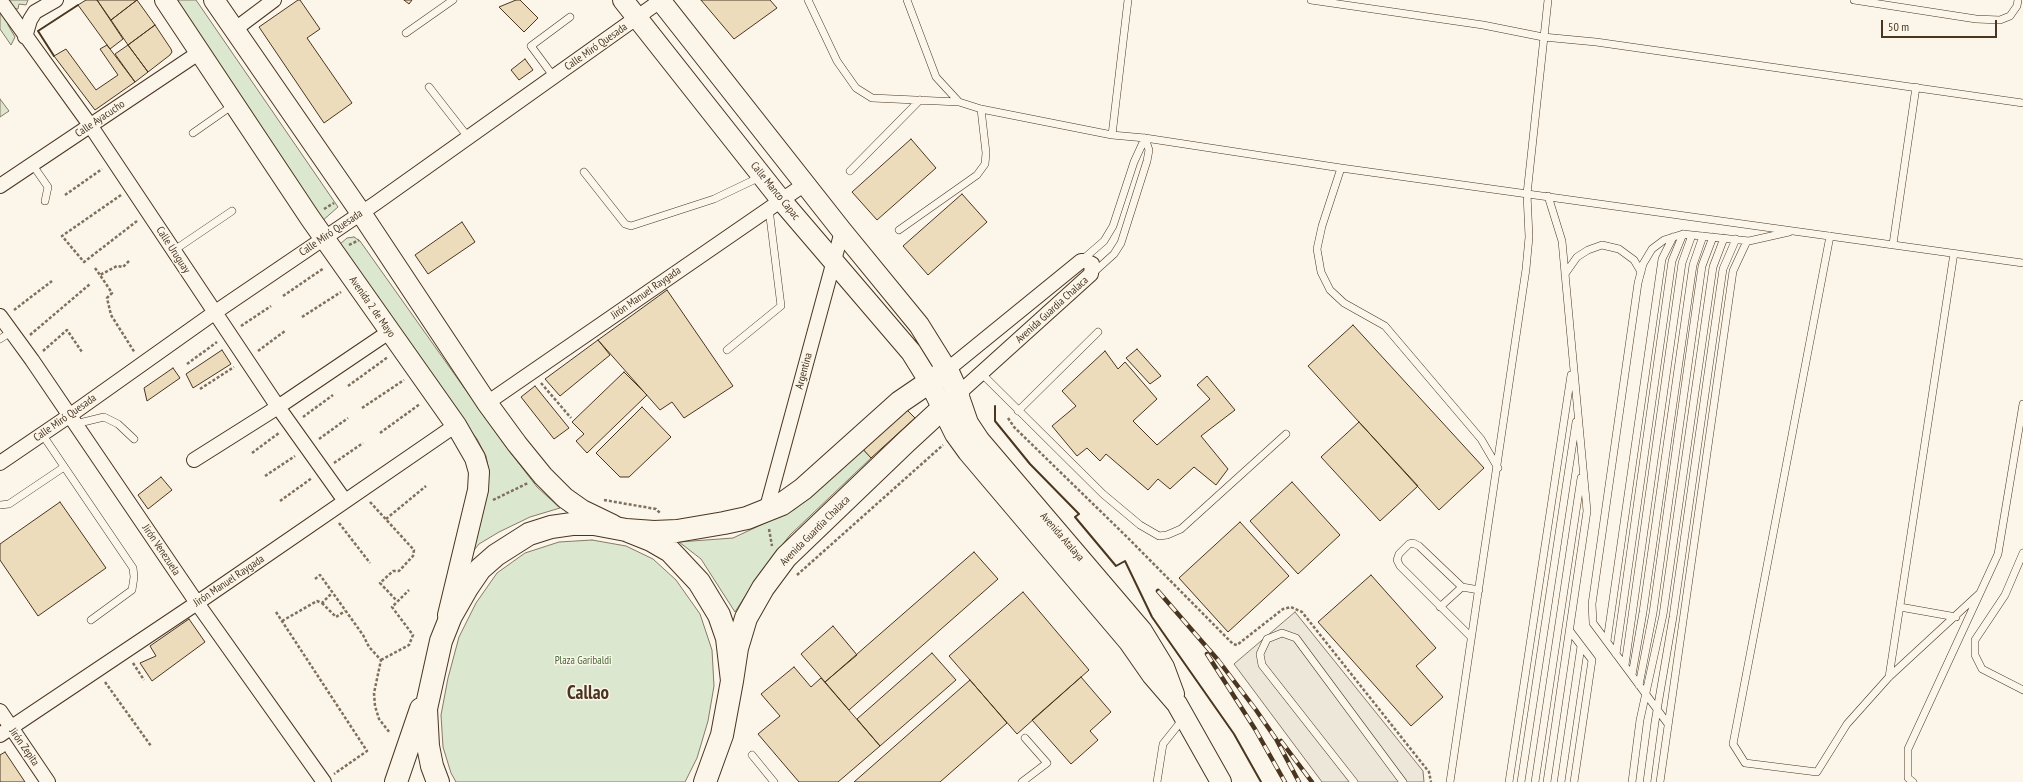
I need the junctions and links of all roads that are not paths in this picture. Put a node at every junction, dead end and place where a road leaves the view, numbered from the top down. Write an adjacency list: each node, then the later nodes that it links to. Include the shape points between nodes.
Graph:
1 (0, 0): 20 (street, Calle Uruguay)
2 (56, 0): 20 (street, via 35,12)
3 (165, 0): 22 (main road, Avenida 2 de Mayo)
4 (214, 0): 18 (main road)
5 (274, 0): 18 (street)
6 (453, 0): 19 (lane)
7 (623, 0): 17 (main road, Calle Manco Capac)
8 (660, 0): 17 (street, Calle Miró Quesada); 41 (main road)
9 (808, 0): 26 (lane, via 837,61 856,88 872,98)
10 (907, 0): 27 (lane, via 936,77)
11 (1128, 0): 33 (lane)
12 (1311, 0): 21 (lane, via 1483,24)
13 (1548, 0): 21 (lane)
14 (1854, 0): 15 (lane, via 1976,19 2000,20 2010,16)
15 (2018, 0)
16 (570, 17): 23 (lane, via 531,46)
17 (638, 17): 23 (street, Calle Miró Quesada); 40 (main road, Calle Manco Capac)
18 (234, 30): 48 (main road)
19 (406, 33)
20 (25, 37): 31 (street, Calle Uruguay)
21 (1544, 37): 25 (lane, via 1596,42); 43 (lane)
22 (200, 52): 29 (main road, Avenida 2 de Mayo); 31 (street, Calle Ayacucho)
23 (554, 77): 34 (street, Calle Miró Quesada)
24 (429, 87): 34 (lane)
25 (1916, 88): 28 (lane); 62 (lane)
26 (920, 100): 27 (lane); 38 (lane)
27 (959, 102): 30 (lane)
28 (2023, 103)
29 (235, 104): 32 (lane); 58 (main road, Avenida 2 de Mayo)
30 (981, 109): 33 (lane); 49 (lane, via 985,164 977,174)
31 (90, 125): 36 (street, Calle Ayacucho); 63 (street, Calle Uruguay)
32 (193, 133)
33 (1112, 135): 35 (lane)
34 (468, 137): 48 (street, Calle Miró Quesada)
35 (1145, 138): 37 (lane); 66 (lane, via 1134,162 1113,226 1104,241); 69 (lane, via 1150,150 1120,243 1114,254)
36 (32, 164): 42 (street, Calle Ayacucho); 45 (lane, via 48,187)
37 (1341, 168): 43 (lane); 98 (lane, via 1317,249 1320,272 1330,290 1344,303 1385,326 1482,439)
38 (850, 171)
39 (584, 172): 40 (lane, via 625,224 631,226 714,199)
40 (762, 176): 46 (main road, Calle Manco Capac)
41 (805, 184): 46 (street, Jirón Manuel Raygada); 50 (main road)
42 (0, 186)
43 (1527, 194): 44 (lane); 98 (lane, via 1529,237 1526,269)
44 (1548, 196): 51 (lane); 70 (lane, via 1562,241)
45 (45, 201)
46 (775, 204): 65 (main road, Calle Manco Capac); 78 (lane, via 781,306); 84 (street, Jirón Manuel Raygada)
47 (232, 211): 63 (lane)
48 (361, 213): 58 (street, Calle Miró Quesada); 84 (main road)
49 (899, 230)
50 (842, 231): 65 (street, Argentina); 80 (main road, via 919,325)
51 (1794, 231): 55 (lane); 61 (lane)
52 (1683, 234): 53 (lane); 56 (lane); 117 (lane, via 1672,261)
53 (1692, 235): 54 (lane); 118 (lane, via 1682,263)
54 (1703, 236): 57 (lane); 120 (lane, via 1693,265)
55 (1830, 236): 62 (lane); 121 (lane, via 1733,744 1745,763 1817,772 1846,724)
56 (1673, 237): 68 (lane, via 1652,249); 115 (lane, via 1662,259)
57 (1714, 237): 59 (lane); 123 (lane, via 1702,266 1654,605)
58 (324, 238): 71 (street, Calle Miró Quesada); 77 (main road, Avenida 2 de Mayo)
59 (1724, 238): 60 (lane); 125 (lane, via 1713,267 1663,615)
60 (1736, 239): 61 (lane); 126 (lane, via 1723,269 1673,617)
61 (1747, 241): 129 (lane, via 1733,271)
62 (1893, 244): 64 (lane)
63 (173, 251): 71 (street, Calle Uruguay)
64 (1954, 253): 67 (lane); 109 (lane)
65 (834, 261): 82 (main road, Calle Manco Capac, via 911,352); 101 (street, Argentina)
66 (1080, 261): 69 (street, Avenida Guardia Chalaca, via 1092,264); 73 (street, Avenida Guardia Chalaca)
67 (2023, 263)
68 (1641, 272): 70 (lane, via 1634,260 1619,249 1602,245 1577,257); 115 (lane, via 1592,604 1593,623)
69 (1091, 274): 75 (street, Avenida Guardia Chalaca)
70 (1565, 274): 79 (lane)
71 (214, 313): 86 (street, Calle Uruguay); 89 (street, Calle Miró Quesada)
72 (1, 318): 76 (street, Jirón Venezuela)
73 (1012, 319): 75 (street); 80 (street, Avenida Guardia Chalaca)
74 (1098, 332): 87 (lane)
75 (1025, 334): 81 (street, Avenida Guardia Chalaca)
76 (10, 338): 89 (street, Jirón Venezuela, via 32,360)
77 (395, 340): 86 (street); 90 (main road, Avenida 2 de Mayo)
78 (727, 350)
79 (1573, 364): 88 (lane); 147 (lane)
80 (947, 370): 82 (main road, Avenida Guardia Chalaca); 83 (main road, Avenida Atalaya)
81 (982, 374): 83 (street, Avenida Guardia Chalaca); 87 (lane)
82 (929, 381): 83 (main road, Avenida Atalaya); 101 (main road, Avenida Guardia Chalaca, via 900,402 803,489 782,504)
83 (950, 401): 122 (main road, Avenida Guardia Chalaca, via 801,543 785,574 763,588 746,618 737,648); 127 (main road, Avenida Atalaya, via 980,441 1142,631 1164,666); 127 (main road, Avenida Atalaya, via 955,434 968,452 1129,642)
84 (487, 403): 102 (main road, via 543,476 565,498 582,510)
85 (2023, 404): 106 (lane, via 1998,554)
86 (278, 407): 94 (street); 99 (street, Calle Uruguay)
87 (1018, 411): 92 (lane, via 1103,494 1140,525 1159,536 1181,529)
88 (1578, 411): 97 (lane); 148 (lane)
89 (72, 420): 91 (street, Calle Miró Quesada); 93 (lane, via 109,418); 107 (street, Jirón Venezuela)
90 (456, 425): 99 (street, Jirón Manuel Raygada); 114 (main road, Avenida 2 de Mayo, via 475,458 479,472 478,490)
91 (42, 434): 95 (street, Calle Miró Quesada); 96 (lane)
92 (1286, 434)
93 (134, 438)
94 (194, 460)
95 (0, 463)
96 (64, 467): 100 (lane, via 9,504); 111 (lane, via 133,568 132,590)
97 (1583, 467): 112 (lane, via 1587,511); 149 (lane)
98 (1498, 468): 105 (lane)
99 (345, 501): 107 (street, Jirón Manuel Raygada)
100 (0, 505)
101 (766, 511): 102 (main road, Avenida Guardia Chalaca, via 724,524 677,531)
102 (623, 529): 114 (main road, via 594,524 572,524 529,534 513,543 480,569 451,616); 122 (main road, via 670,551 699,582 719,615 727,638)
103 (2023, 552): 124 (lane, via 2005,595 1975,640 1975,655 1982,669)
104 (1462, 588): 105 (lane); 108 (lane); 108 (lane, via 1419,546 1408,544 1399,554 1397,560 1400,566)
105 (1479, 590): 113 (lane)
106 (1980, 593): 110 (lane); 154 (lane, via 1908,749 1908,778)
107 (197, 603): 130 (street, Jirón Manuel Raygada); 138 (street, Jirón Venezuela)
108 (1440, 607): 113 (lane)
109 (1900, 607): 110 (lane); 121 (lane)
110 (1956, 617): 121 (lane)
111 (91, 620)
112 (1570, 631): 116 (lane); 150 (lane)
113 (1471, 637): 146 (lane)
114 (441, 641): 119 (main road)
115 (1607, 642): 117 (lane)
116 (1581, 646): 151 (lane); 152 (lane, via 1592,660)
117 (1616, 654): 118 (lane)
118 (1625, 665): 120 (lane)
119 (432, 674): 133 (main road); 139 (main road, via 426,709 426,727 432,766)
120 (1632, 675): 123 (lane)
121 (1889, 677)
122 (732, 681): 140 (main road, via 722,735)
123 (1640, 685): 125 (lane)
124 (2023, 690)
125 (1646, 694): 126 (lane); 153 (lane)
126 (1657, 709): 129 (lane); 134 (lane)
127 (1181, 711): 143 (lane, via 1164,744); 144 (main road, Avenida Atalaya)
128 (0, 712): 130 (street, Jirón Zepita)
129 (1668, 724): 136 (lane)
130 (5, 731): 137 (street, Jirón Zepita)
131 (1025, 738): 142 (lane, via 1047,763)
132 (752, 755): 141 (lane)
133 (396, 777)
134 (1647, 780)
135 (1400, 781): 145 (lane, via 1296,638 1282,633 1267,639 1260,654 1262,665)
136 (1660, 781)
137 (48, 782)
138 (323, 782)
139 (438, 782)
140 (705, 782)
141 (774, 782)
142 (1022, 782)
143 (1157, 782)
144 (1221, 782)
145 (1354, 782)
146 (1450, 782)
147 (1509, 782)
148 (1521, 782)
149 (1534, 782)
150 (1547, 782)
151 (1561, 782)
152 (1574, 782)
153 (1631, 782)
154 (1914, 782)

